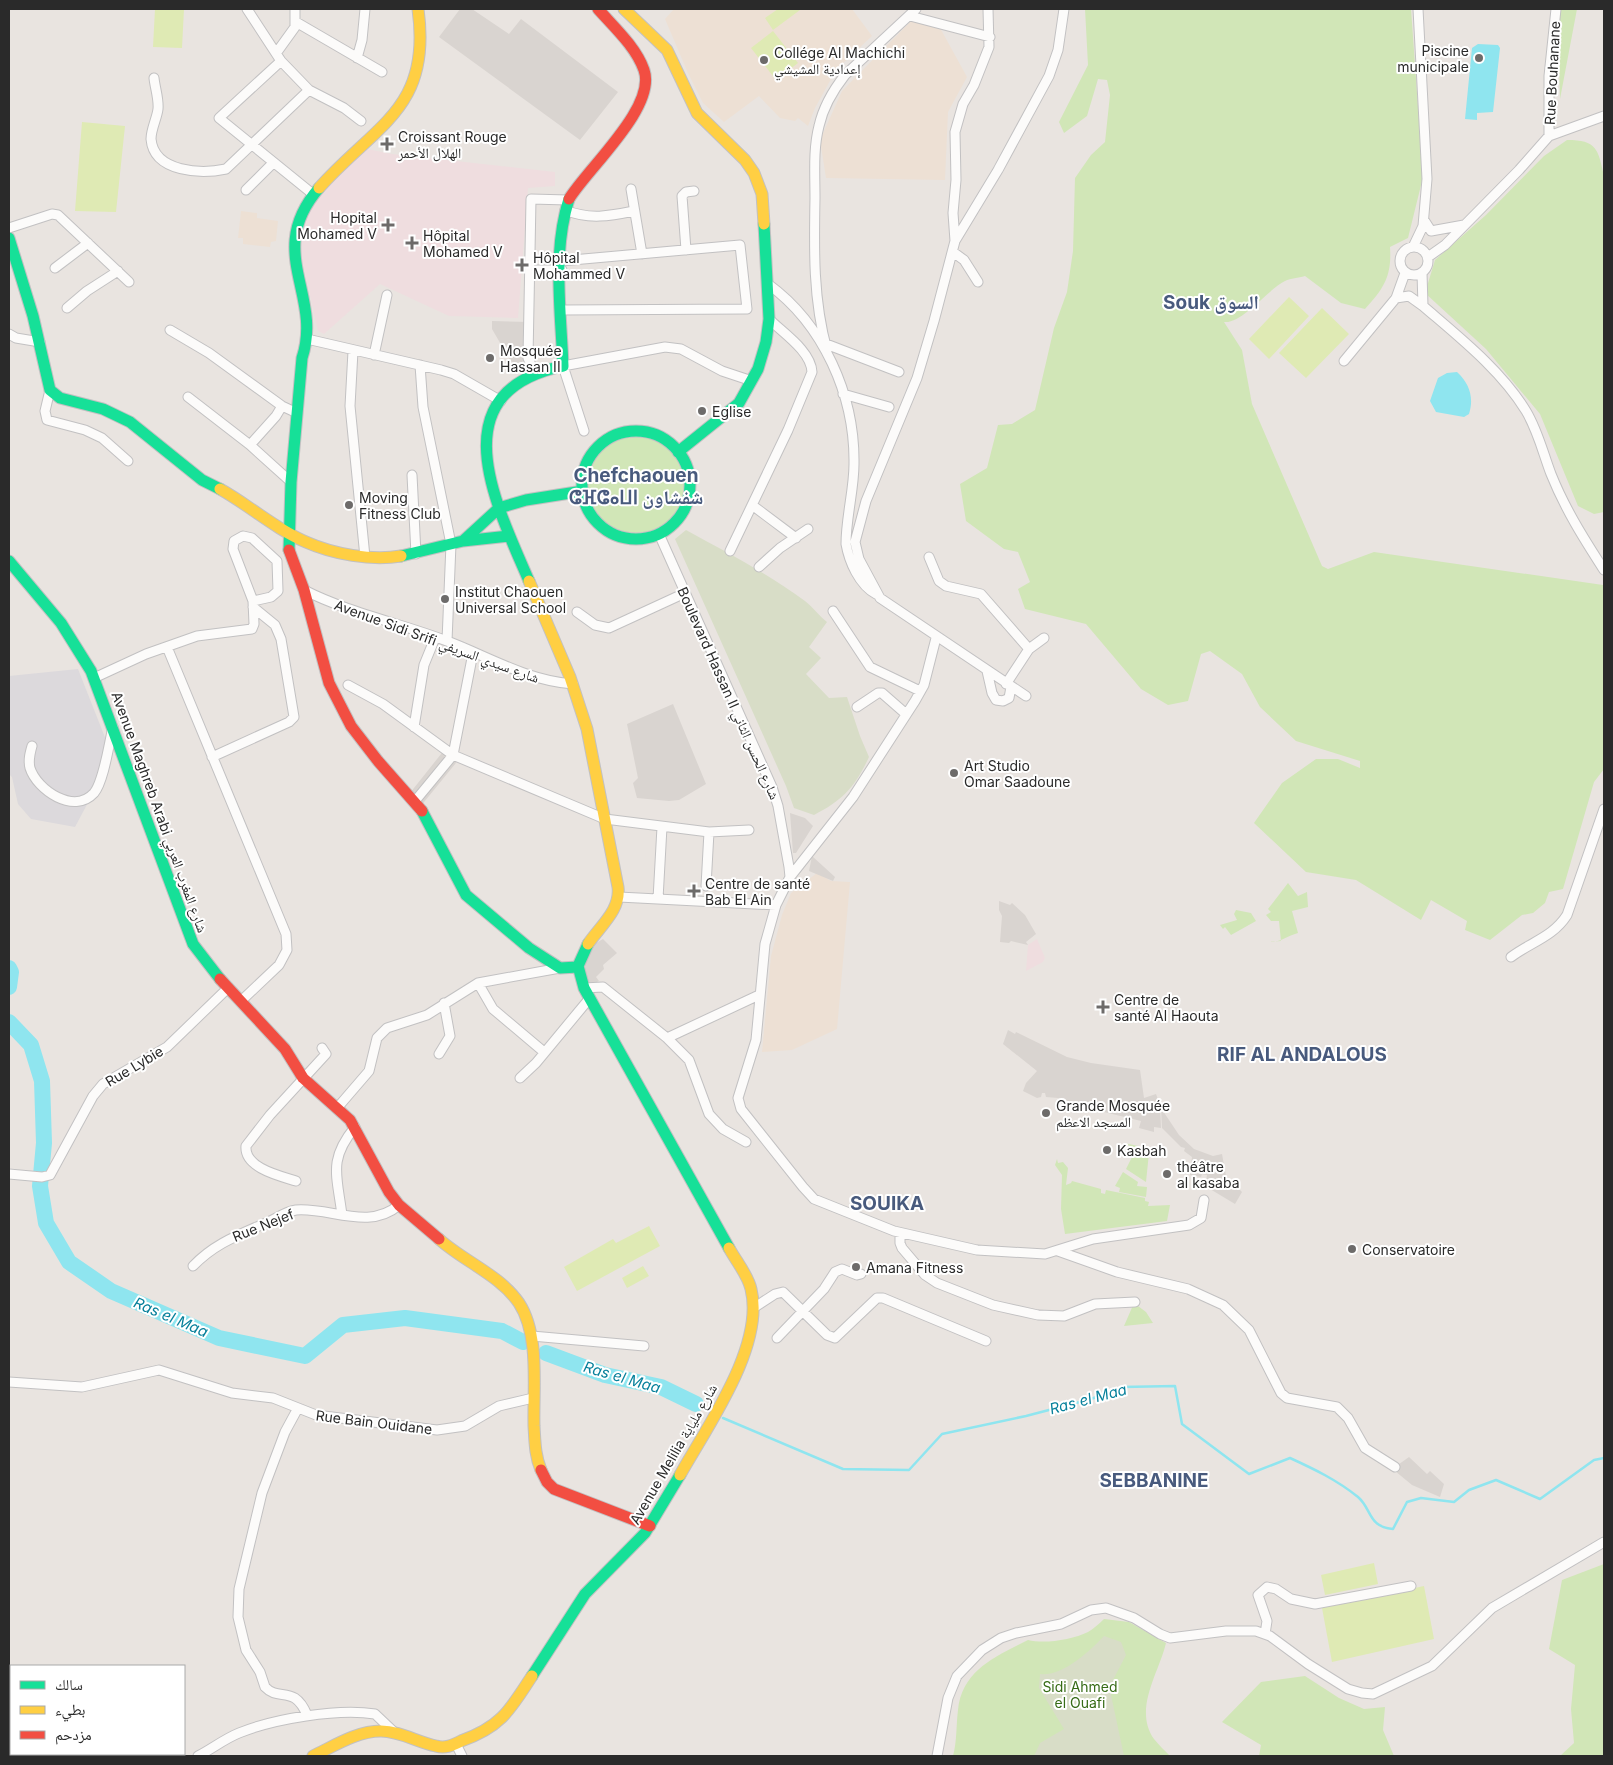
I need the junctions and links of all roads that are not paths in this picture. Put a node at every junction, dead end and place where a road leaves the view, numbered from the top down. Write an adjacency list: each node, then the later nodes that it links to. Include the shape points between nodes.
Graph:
1 (247, 9): 14 (street)
2 (295, 9): 12 (street)
3 (365, 9): 15 (street)
4 (418, 9): 28 (street, via 422,50 408,99)
5 (598, 9): 29 (street, via 643,67 647,88 635,112)
6 (624, 9): 50 (street, via 667,50 697,113 754,173 762,194)
7 (988, 9): 13 (street)
8 (1064, 9): 35 (street, via 1058,50 1049,76)
9 (1418, 9): 31 (street, via 1427,179)
10 (1556, 9): 22 (street, Rue Bouhanane, via 1549,76)
11 (913, 12): 13 (street); 61 (street, via 845,75 836,86 819,124 815,148 815,268)
12 (296, 22): 14 (street); 15 (street)
13 (990, 37): 35 (street, via 985,62 963,104 955,132)
14 (277, 52): 16 (street)
15 (357, 58): 17 (street)
16 (281, 61): 19 (street); 23 (street, via 218,118)
17 (382, 72)
18 (154, 78): 23 (street, via 158,108 151,139 161,158 177,168 210,172 226,169)
19 (309, 90): 21 (street); 23 (street)
20 (1604, 116): 22 (street)
21 (361, 121)
22 (1549, 136): 32 (street)
23 (251, 144): 24 (street)
24 (273, 163): 26 (street); 28 (street)
25 (631, 189): 30 (street)
26 (246, 190)
27 (694, 191): 38 (street, via 682,196)
28 (314, 195): 59 (street, via 295,229)
29 (567, 205): 30 (street, via 583,216 610,216); 42 (street, via 561,237); 44 (street, via 530,199)
30 (634, 211): 40 (street)
31 (1424, 218): 32 (street, via 1431,231); 37 (street)
32 (1464, 225): 41 (street, via 1440,250)
33 (9, 228): 36 (street, via 52,214 58,215)
34 (9, 238): 60 (street)
35 (955, 241): 39 (street)
36 (88, 243): 43 (street); 45 (street)
37 (1414, 247): 41 (street); 46 (street, via 1408,248 1400,257 1401,269)
38 (686, 250): 40 (street); 55 (street, via 740,245 747,309)
39 (954, 252): 49 (street, via 964,260); 102 (street, via 917,378 866,501 856,534 856,552)
40 (642, 254): 42 (street)
41 (1428, 257): 47 (street)
42 (562, 265): 44 (street); 55 (street)
43 (55, 268)
44 (530, 270): 68 (street, via 528,358)
45 (118, 271): 48 (street); 54 (street)
46 (1405, 273): 47 (street, via 1411,276); 52 (street)
47 (1422, 273): 53 (street)
48 (129, 282)
49 (978, 282)
50 (768, 284): 56 (street); 61 (street, via 792,304)
51 (387, 295): 63 (street)
52 (1396, 298): 53 (street, via 1409,296); 64 (street)
53 (1423, 306): 99 (street, via 1497,374 1526,410 1537,430 1568,513)
54 (67, 308)
55 (562, 310): 66 (street)
56 (769, 318): 69 (street, via 766,342); 84 (street, via 803,352 812,372)
57 (170, 330): 74 (street)
58 (9, 334): 60 (street)
59 (306, 339): 62 (street); 76 (street)
60 (40, 342): 70 (street)
61 (826, 347): 67 (street); 71 (street)
62 (353, 352): 63 (street); 95 (street, via 350,406)
63 (374, 355): 65 (street)
64 (1344, 361)
65 (420, 365): 73 (street, via 454,374); 92 (street, via 423,407)
66 (563, 366): 68 (street); 69 (street, via 665,347 681,348 722,371); 77 (street)
67 (899, 372)
68 (535, 374): 73 (street, via 515,384)
69 (752, 381): 79 (street, via 739,404)
70 (50, 390): 80 (street, via 44,411 47,420 98,436); 87 (street, via 60,398 103,410 130,422 202,480)
71 (843, 394): 75 (street); 102 (street, via 854,463 846,544 848,556 867,587)
72 (188, 397): 78 (street)
73 (501, 400): 85 (street, via 484,442)
74 (282, 406): 76 (street); 78 (street)
75 (889, 407)
76 (297, 413): 82 (street)
77 (584, 431)
78 (250, 445): 82 (street)
79 (678, 452): 83 (street, via 654,435 634,432 614,436 592,455 584,472); 88 (street, via 688,472 689,494 681,514)
80 (128, 461)
81 (412, 475): 94 (street)
82 (291, 482): 87 (street)
83 (583, 491): 85 (street); 88 (street, via 590,514 607,531 629,539)
84 (752, 505): 90 (street); 93 (street)
85 (499, 508): 89 (street); 91 (street)
86 (808, 530): 90 (street)
87 (290, 531): 95 (street, via 313,546); 100 (street, via 292,562)
88 (659, 534): 101 (street, Boulevard Hassan II شارع الحسن الثاني)
89 (509, 536): 91 (street); 115 (street)
90 (796, 538): 98 (street)
91 (463, 541): 92 (street)
92 (451, 544): 94 (street); 109 (street)
93 (730, 551)
94 (416, 554): 95 (street)
95 (365, 557)
96 (929, 557): 111 (street, via 939,581 946,586 980,594)
97 (9, 561): 114 (street, Avenue Maghreb Arabi شارع المغرب العربي, via 61,623)
98 (759, 567)
99 (1604, 570)
100 (304, 590): 106 (street, Avenue Sidi Srifi شارع سيدي السريفي, via 348,609); 127 (street, via 329,683 351,726)
101 (685, 594): 105 (street, via 609,628 595,625); 133 (street, Boulevard Hassan II شارع الحسن الثاني, via 772,787)
102 (878, 596): 107 (street)
103 (253, 604): 103 (street, via 278,591 277,561 252,538 243,536 234,541 233,548); 110 (street, via 252,629 197,636); 126 (street, via 275,625 281,639 294,717)
104 (833, 611): 118 (street, via 870,667)
105 (577, 612)
106 (435, 638): 109 (street, Avenue Sidi Srifi شارع سيدي السريفي); 123 (street, via 424,665)
107 (936, 638): 113 (street); 118 (street)
108 (1044, 638): 111 (street)
109 (447, 642): 112 (street, Avenue Sidi Srifi شارع سيدي السريفي)
110 (167, 647): 114 (street); 126 (street)
111 (1029, 649): 117 (street)
112 (473, 653): 115 (street, Avenue Sidi Srifi شارع سيدي السريفي, via 543,680); 125 (street)
113 (987, 672): 117 (street); 117 (street, via 996,700 1009,698)
114 (94, 678): 122 (street, Avenue Maghreb Arabi شارع المغرب العربي)
115 (573, 684): 129 (street, via 589,740)
116 (348, 685): 123 (street, via 383,704)
117 (1009, 685): 119 (street)
118 (920, 692): 121 (street)
119 (1026, 696)
120 (857, 706): 121 (street, via 882,693)
121 (906, 714): 133 (street, via 852,797)
122 (113, 726): 124 (street, via 98,785 90,796 81,801 49,793 41,787 30,768); 142 (street, Avenue Maghreb Arabi شارع المغرب العربي, via 185,926 205,961)
123 (414, 727): 125 (street)
124 (32, 746)
125 (453, 755): 127 (street); 129 (street)
126 (212, 757): 146 (street, via 286,934 287,950 279,965)
127 (414, 801): 140 (street, via 436,834 466,894 529,948)
128 (1604, 809): 138 (street, via 1567,915 1549,935)
129 (605, 818): 130 (street); 135 (street)
130 (662, 826): 132 (street); 136 (street)
131 (749, 830): 132 (street)
132 (709, 832): 134 (street)
133 (790, 877): 137 (street)
134 (706, 886)
135 (619, 897): 136 (street); 139 (street, via 616,907 586,945)
136 (658, 899): 137 (street)
137 (776, 906): 144 (street, via 765,944)
138 (1511, 957)
139 (578, 967): 140 (street); 143 (street)
140 (560, 968): 141 (street)
141 (478, 983): 147 (street); 150 (street, via 492,1009)
142 (228, 988): 146 (street, Avenue Maghreb Arabi شارع المغرب العربي); 157 (street, Rue Lybie, via 167,1047 103,1084 52,1173 42,1177)
143 (584, 988): 145 (street); 148 (street, via 603,987)
144 (759, 995): 148 (street); 162 (street, via 756,1040 738,1098 741,1109 814,1199)
145 (589, 999): 150 (street); 167 (street, via 736,1258 750,1287)
146 (241, 1001): 152 (street, Avenue Maghreb Arabi شارع المغرب العربي, via 285,1049)
147 (444, 1002): 151 (street, via 450,1036); 154 (street, via 427,1015 394,1024 381,1032 376,1038 369,1071)
148 (667, 1038): 156 (street, via 689,1060 713,1119)
149 (322, 1048): 152 (street, via 326,1054)
150 (544, 1052): 153 (street)
151 (438, 1054)
152 (303, 1078): 154 (street, Avenue Maghreb Arabi شارع المغرب العربي); 158 (street, via 245,1151 259,1167)
153 (520, 1078)
154 (338, 1107): 155 (street, Avenue Maghreb Arabi شارع المغرب العربي)
155 (355, 1127): 160 (street, Avenue Maghreb Arabi شارع المغرب العربي, via 388,1192); 161 (street, via 336,1157)
156 (746, 1142)
157 (9, 1174)
158 (296, 1181)
159 (1204, 1200): 163 (street, via 1201,1218 1189,1225 1093,1239)
160 (399, 1205): 161 (street, Rue Nejef, via 379,1216); 169 (street, Avenue Maghreb Arabi شارع المغرب العربي, via 450,1249 510,1292 526,1317)
161 (342, 1215): 164 (street, Rue Nejef, via 305,1210 290,1212 217,1245)
162 (900, 1233): 163 (street, via 977,1250 1045,1254); 166 (street, via 902,1248 925,1275 993,1305 1038,1315 1064,1316 1095,1304)
163 (1058, 1251): 176 (street, via 1117,1272 1188,1289 1223,1305 1249,1330 1281,1393 1287,1398 1337,1407 1348,1418 1365,1448)
164 (193, 1266)
165 (861, 1274): 168 (street, via 837,1271)
166 (1135, 1302)
167 (755, 1308): 168 (street, via 780,1292); 177 (street, Avenue Melilia شارع ملياية, via 749,1345 724,1396)
168 (804, 1312): 170 (street); 171 (street, via 827,1335 835,1338 877,1298 883,1298)
169 (532, 1336): 172 (street); 174 (street, Avenue Maghreb Arabi شارع المغرب العربي)
170 (777, 1338)
171 (986, 1341)
172 (644, 1346)
173 (9, 1382): 175 (street, Rue Bain Ouidane, via 82,1387 159,1370 232,1393 273,1398)
174 (533, 1398): 175 (street, Rue Bain Ouidane, via 499,1406 465,1426 438,1430 322,1416); 177 (street, Avenue Maghreb Arabi شارع المغرب العربي, via 537,1461 547,1482 570,1497)
175 (298, 1408): 181 (street, via 285,1432 262,1493 245,1556 238,1617 246,1650 260,1672 265,1688 295,1697)
176 (1395, 1467)
177 (650, 1526): 183 (street, Avenue Melilia شارع ملياية, via 585,1594 508,1714 482,1734)
178 (1604, 1542): 180 (street, via 1492,1608 1432,1666 1373,1694 1342,1685)
179 (1411, 1586): 180 (street, via 1315,1604 1291,1599 1267,1587 1258,1595 1266,1621)
180 (1265, 1634): 187 (street, via 1234,1631 1170,1638 1134,1618 1106,1608 1091,1610 1056,1626 1001,1638 982,1650 957,1676 948,1698)
181 (307, 1715): 182 (street, via 375,1714); 184 (street, via 248,1729)
182 (394, 1732): 183 (street, Avenue Melilia شارع ملياية, via 436,1747); 185 (street, Avenue Melilia شارع ملياية, via 366,1732 333,1744)
183 (456, 1744): 186 (street)
184 (198, 1756)
185 (313, 1756)
186 (462, 1756)
187 (937, 1756)

